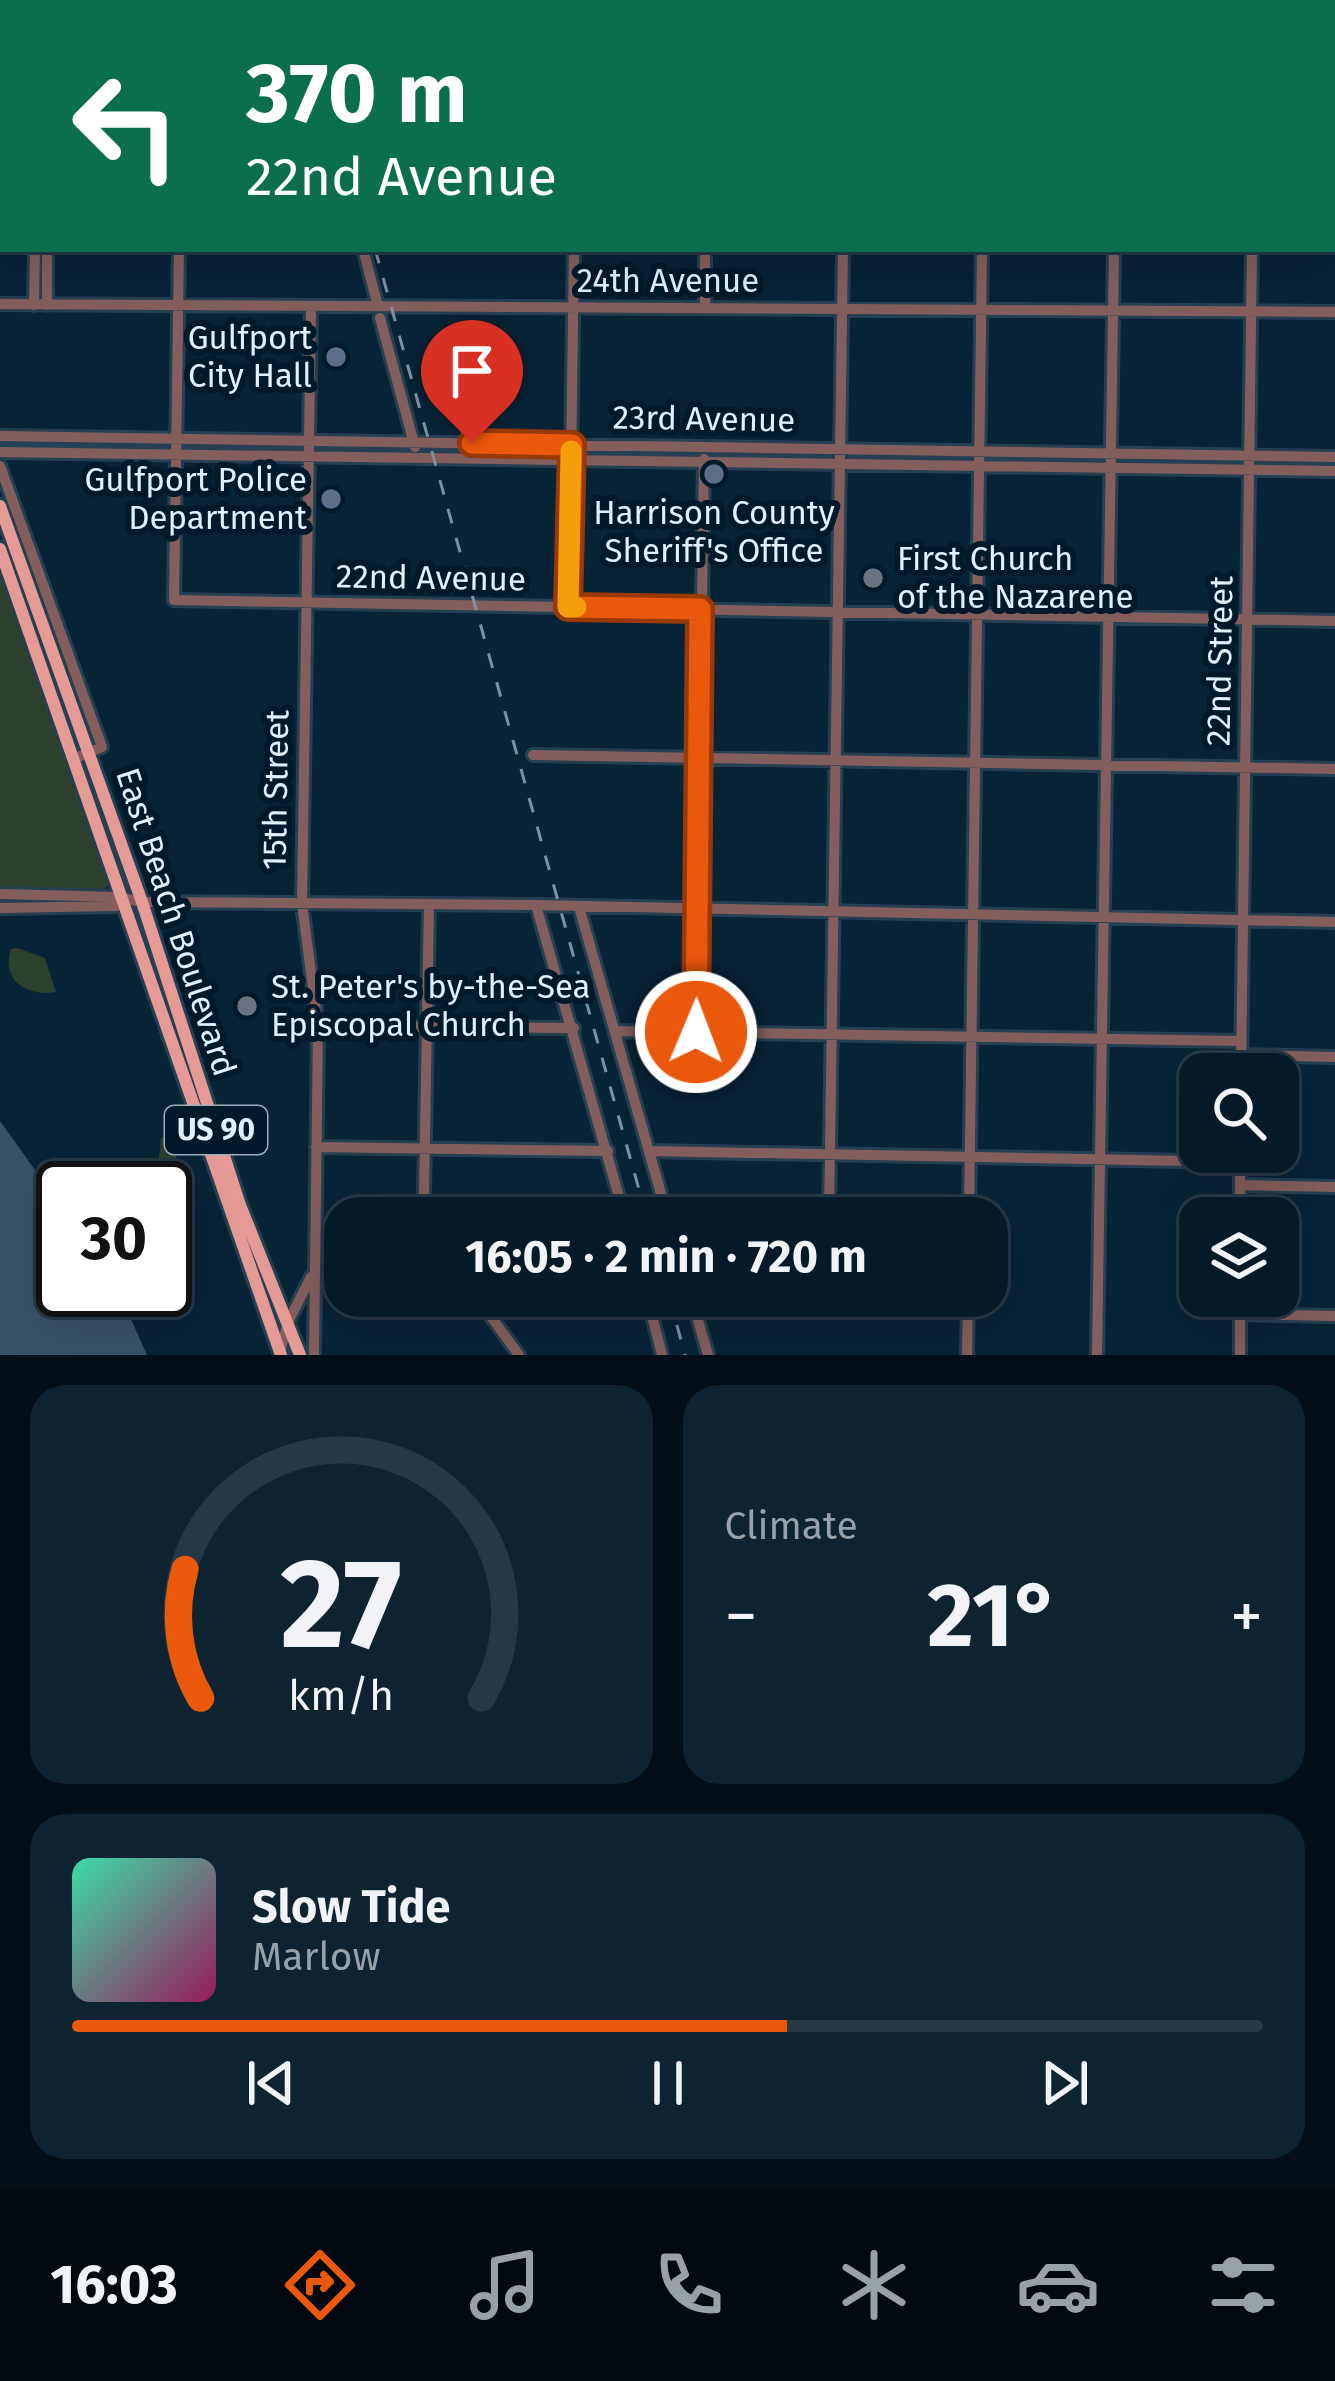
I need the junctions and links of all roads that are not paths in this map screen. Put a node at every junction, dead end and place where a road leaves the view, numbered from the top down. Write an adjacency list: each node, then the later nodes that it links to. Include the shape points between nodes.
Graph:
1 (35, 252): 12 (street)
2 (47, 252): 12 (street)
3 (178, 252): 13 (street)
4 (364, 252): 21 (street)
5 (574, 252): 15 (street)
6 (705, 252): 16 (street)
7 (843, 252): 17 (street)
8 (982, 252): 18 (street)
9 (1114, 252): 19 (street)
10 (1252, 252): 20 (street, 22nd Street)
11 (0, 304): 12 (street, 24th Avenue)
12 (40, 305): 13 (street, 24th Avenue)
13 (178, 306): 14 (street, 24th Avenue); 24 (street)
14 (311, 306): 21 (street, 24th Avenue); 26 (street, 15th Street)
15 (574, 307): 16 (street, 24th Avenue); 21 (street, 24th Avenue); 28 (street)
16 (705, 308): 17 (street, 24th Avenue)
17 (842, 309): 18 (street, 24th Avenue); 30 (street)
18 (982, 310): 19 (street, 24th Avenue); 31 (street)
19 (1114, 310): 20 (street, 24th Avenue); 36 (street)
20 (1251, 311): 22 (street, 24th Avenue); 38 (street, 22nd Street)
21 (379, 312): 27 (street)
22 (1335, 312)
23 (0, 436): 24 (street, 23rd Avenue)
24 (176, 438): 25 (street, 23rd Avenue); 33 (street)
25 (226, 439): 26 (street, 23rd Avenue); 34 (street)
26 (309, 440): 27 (street, 23rd Avenue); 35 (street, 15th Street)
27 (415, 441): 28 (street, 23rd Avenue); 37 (street)
28 (572, 445): 29 (street, 23rd Avenue); 40 (street)
29 (704, 447): 30 (street, 23rd Avenue); 41 (street)
30 (840, 448): 31 (street, 23rd Avenue); 42 (street)
31 (981, 451): 36 (street, 23rd Avenue); 43 (street)
32 (0, 452): 33 (street, 23rd Avenue)
33 (176, 454): 34 (street, 23rd Avenue); 50 (street, 22nd Avenue, via 174,600)
34 (219, 454): 35 (street, 23rd Avenue)
35 (309, 454): 37 (street, 23rd Avenue); 50 (street, 15th Street)
36 (1112, 454): 38 (street, 23rd Avenue); 45 (street)
37 (417, 456): 40 (street, 23rd Avenue)
38 (1250, 456): 39 (street, 23rd Avenue); 46 (street, 22nd Street)
39 (1335, 457)
40 (571, 459): 41 (street, 23rd Avenue); 51 (street)
41 (704, 461): 42 (street, 23rd Avenue); 52 (street)
42 (840, 464): 43 (street, 23rd Avenue); 53 (street)
43 (981, 465): 45 (street, 23rd Avenue); 54 (street)
44 (0, 466): 58 (street, via 102,747)
45 (1112, 468): 46 (street, 23rd Avenue); 55 (street)
46 (1249, 470): 47 (street, 23rd Avenue); 56 (street, 22nd Street)
47 (1335, 471)
48 (0, 506): 58 (main road, East Beach Boulevard / US 90)
49 (0, 549): 60 (main road, East Beach Boulevard / US 90)
50 (306, 602): 51 (street, 22nd Avenue); 70 (street, 15th Street)
51 (568, 607): 52 (street, 22nd Avenue)
52 (700, 609): 53 (street, 22nd Avenue); 61 (street)
53 (838, 612): 54 (street, 22nd Avenue); 62 (street)
54 (978, 614): 55 (street, 22nd Avenue); 63 (street)
55 (1110, 616): 56 (street, 22nd Avenue); 64 (street)
56 (1247, 619): 57 (street, 22nd Avenue); 65 (street, 22nd Street)
57 (1335, 621)
58 (90, 752): 60 (street); 69 (main road, East Beach Boulevard / US 90)
59 (533, 755): 61 (street)
60 (76, 758): 68 (main road, East Beach Boulevard / US 90)
61 (698, 759): 62 (street); 75 (street)
62 (836, 761): 63 (street); 76 (street)
63 (976, 764): 64 (street); 77 (street)
64 (1107, 766): 65 (street); 78 (street)
65 (1246, 768): 66 (street); 79 (street, 22nd Street)
66 (1335, 769)
67 (0, 894): 68 (street)
68 (126, 902): 69 (street); 74 (street); 118 (main road, East Beach Boulevard / US 90)
69 (142, 902): 70 (street); 117 (main road, East Beach Boulevard / US 90, via 240,1204)
70 (302, 904): 71 (street); 81 (street, 15th Street)
71 (429, 904): 72 (street); 82 (street)
72 (536, 905): 73 (street); 83 (street)
73 (579, 907): 75 (street); 84 (street)
74 (0, 908)
75 (696, 909): 76 (street); 85 (street)
76 (833, 911): 77 (street); 86 (street)
77 (974, 913): 78 (street); 87 (street)
78 (1104, 915): 79 (street); 88 (street)
79 (1244, 919): 80 (street); 89 (street, 22nd Street)
80 (1335, 922)
81 (318, 1026): 82 (street); 92 (street, 15th Street)
82 (427, 1026): 83 (street); 93 (street)
83 (574, 1028): 94 (street)
84 (616, 1031): 85 (street); 95 (street)
85 (696, 1032): 86 (street)
86 (831, 1034): 87 (street); 96 (street)
87 (972, 1036): 88 (street); 98 (street)
88 (1102, 1039): 89 (street); 99 (street)
89 (1241, 1048): 90 (street, 22nd Street); 91 (street)
90 (1241, 1053)
91 (1335, 1058)
92 (316, 1147): 93 (street); 109 (street, 15th Street)
93 (425, 1149): 94 (street); 103 (street)
94 (608, 1151): 104 (street)
95 (649, 1151): 96 (street); 105 (street)
96 (830, 1153): 98 (street); 106 (street)
97 (1179, 1158): 99 (street)
98 (970, 1159): 99 (street); 107 (street)
99 (1100, 1160): 125 (street)
100 (1240, 1173): 101 (street)
101 (1240, 1185): 102 (street); 108 (street)
102 (1335, 1187)
103 (425, 1197)
104 (620, 1197)
105 (662, 1197)
106 (829, 1197)
107 (969, 1197)
108 (1240, 1197)
109 (313, 1274): 117 (street, 15th Street); 120 (street, 15th Street)
110 (1299, 1315): 111 (street)
111 (1335, 1316)
112 (491, 1317): 121 (street)
113 (652, 1317): 122 (street)
114 (697, 1317): 123 (street)
115 (968, 1317): 124 (street)
116 (1240, 1317): 126 (street)
117 (288, 1322): 118 (street, 15th Street); 119 (main road, East Beach Boulevard / US 90)
118 (280, 1353)
119 (300, 1355)
120 (314, 1355)
121 (519, 1355)
122 (662, 1355)
123 (708, 1355)
124 (967, 1355)
125 (1097, 1355)
126 (1240, 1355)

